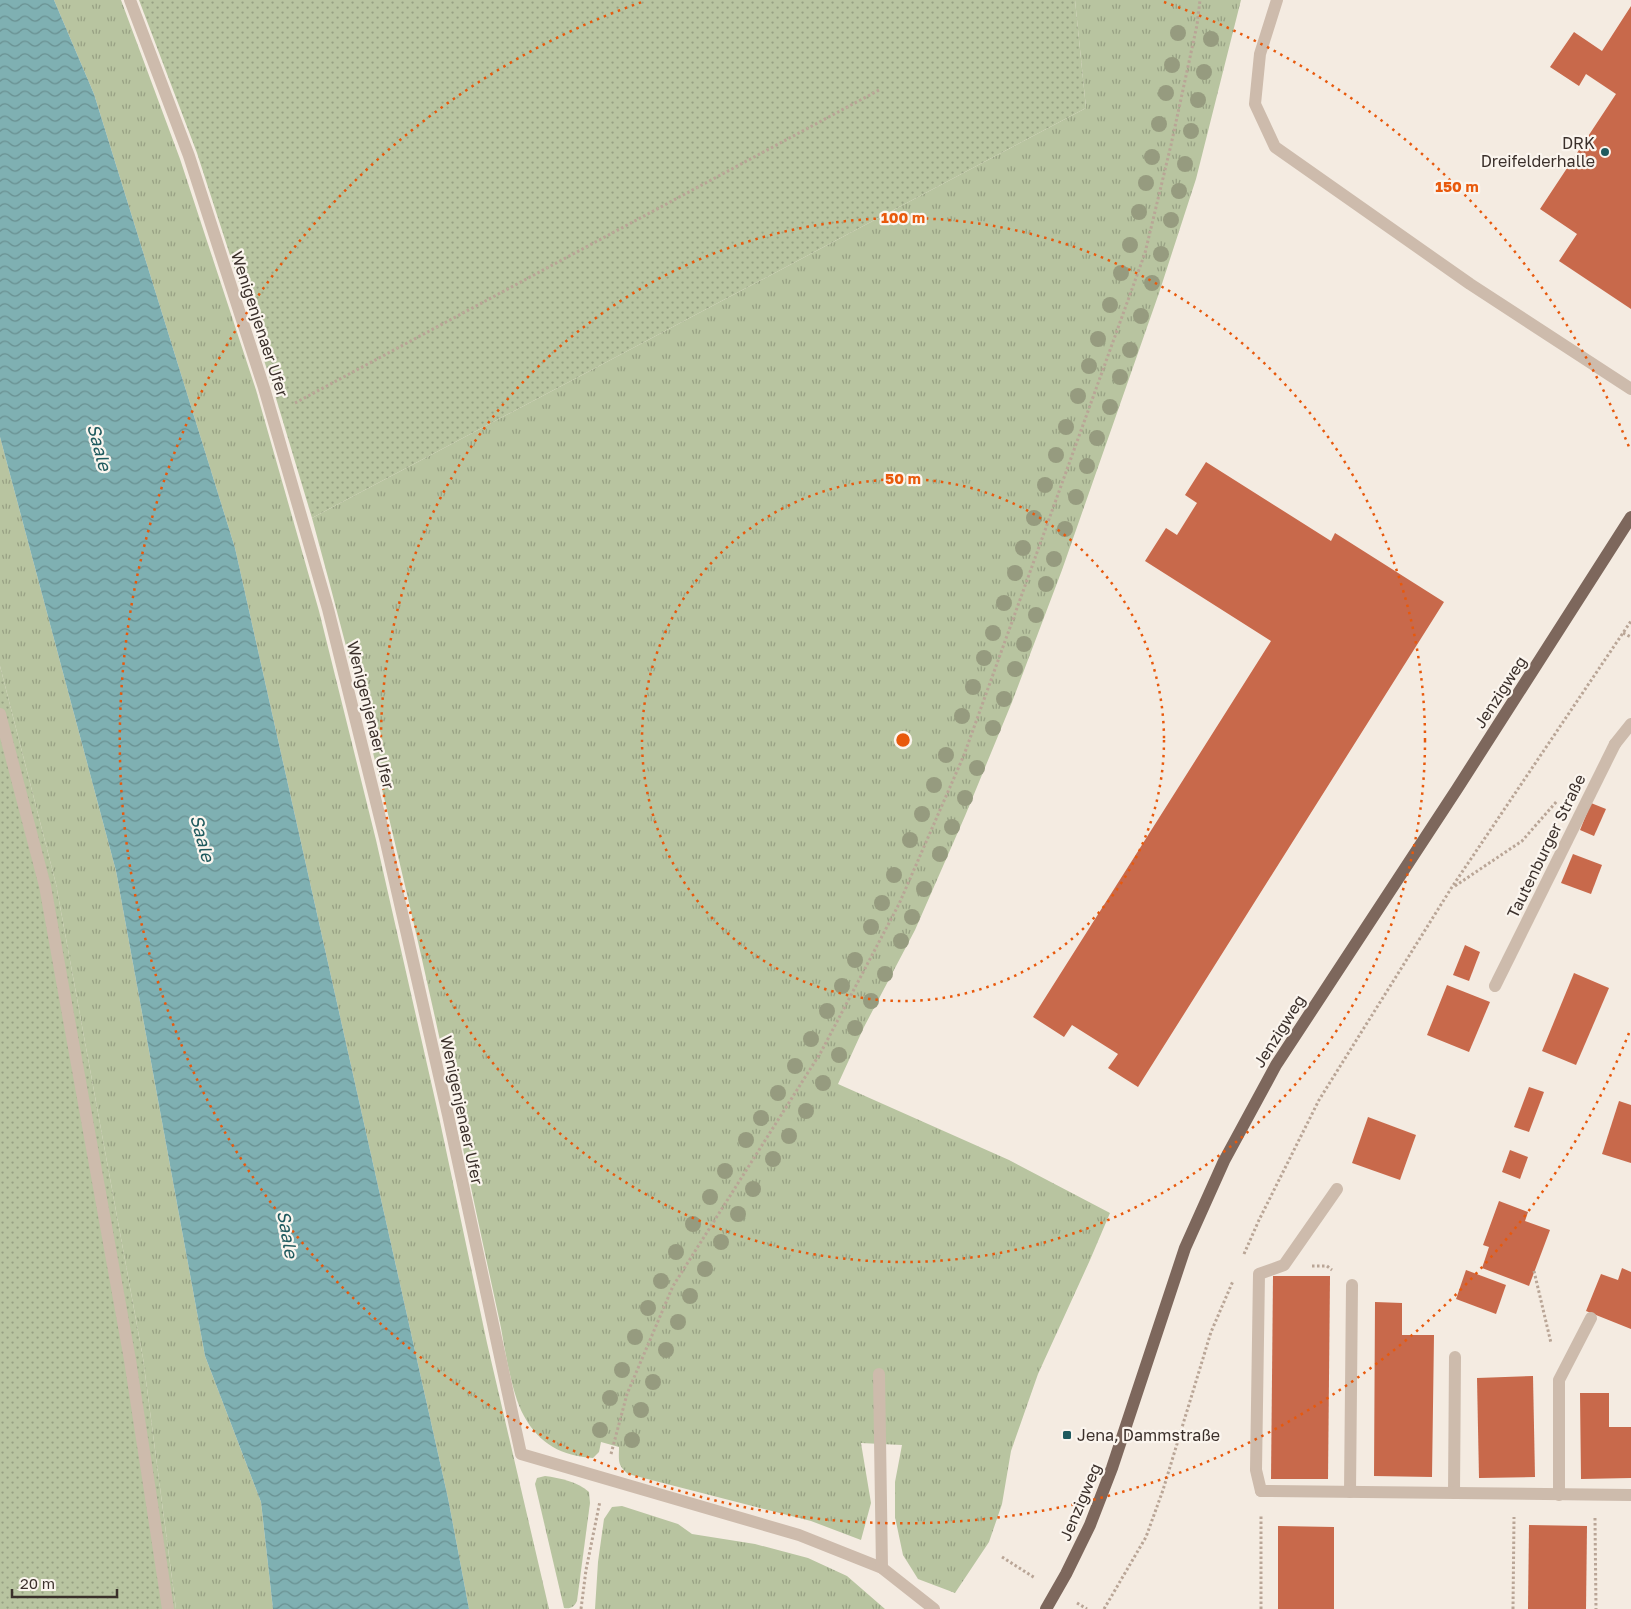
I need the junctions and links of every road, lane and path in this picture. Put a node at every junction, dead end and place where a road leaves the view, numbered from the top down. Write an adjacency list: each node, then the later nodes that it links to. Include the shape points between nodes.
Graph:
1 (130, 0): 6 (street, Wenigenjenaer Ufer, via 188,156)
2 (1200, 0): 26 (path, via 1145,253 964,756 898,904 821,1052 673,1286 627,1394)
3 (1277, 0): 5 (street, via 1260,54 1255,104 1275,147 1470,284)
4 (881, 90): 6 (path)
5 (1631, 389)
6 (272, 416): 26 (street, Wenigenjenaer Ufer, via 328,609 382,828 521,1454)
7 (1631, 517): 38 (main road, Jenzigweg, via 1276,1064 1224,1161 1185,1248 1090,1525)
8 (1631, 621): 9 (path)
9 (1622, 633): 10 (path); 14 (path)
10 (1631, 637)
11 (0, 714): 35 (street, via 45,886 130,1360)
12 (1631, 724): 15 (street, Tautenburger Straße, via 1615,744)
13 (1560, 798): 14 (path, via 1522,841)
14 (1452, 887): 17 (path, via 1319,1100)
15 (1495, 986)
16 (1337, 1189): 18 (street)
17 (1244, 1254)
18 (1284, 1265): 21 (path, via 1327,1266); 27 (street, via 1259,1274 1256,1470)
19 (1534, 1271): 25 (path)
20 (1233, 1280): 39 (path, via 1211,1332 1146,1537)
21 (1352, 1285): 28 (street)
22 (1592, 1318): 25 (street)
23 (1456, 1357): 29 (street)
24 (879, 1374): 34 (street)
25 (1559, 1380): 31 (street)
26 (604, 1480): 34 (street, via 799,1535); 36 (path)
27 (1261, 1491): 28 (street); 40 (path)
28 (1350, 1492): 29 (street)
29 (1454, 1493): 30 (street)
30 (1514, 1494): 31 (street); 41 (path)
31 (1559, 1495): 32 (street)
32 (1595, 1495): 33 (street); 42 (path)
33 (1631, 1495)
34 (882, 1568): 37 (street)
35 (168, 1609)
36 (581, 1609)
37 (934, 1609)
38 (1046, 1609)
39 (1104, 1609)
40 (1261, 1609)
41 (1513, 1609)
42 (1596, 1609)

